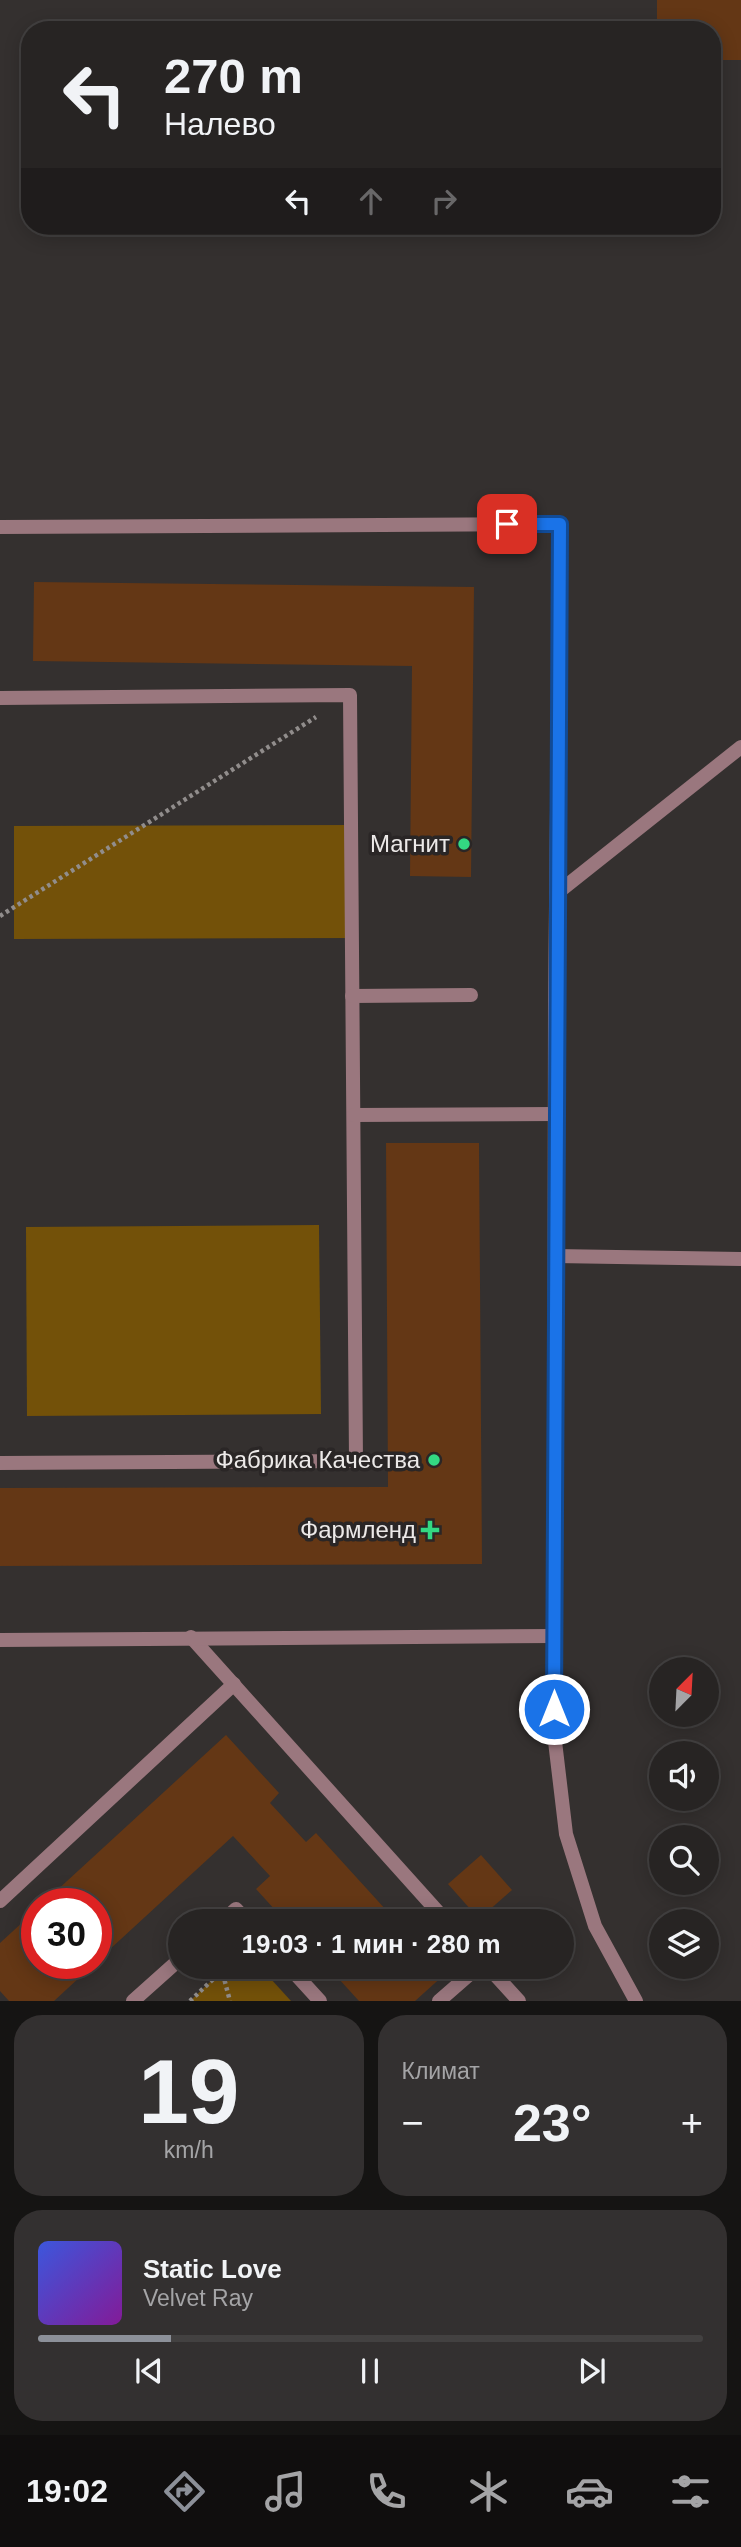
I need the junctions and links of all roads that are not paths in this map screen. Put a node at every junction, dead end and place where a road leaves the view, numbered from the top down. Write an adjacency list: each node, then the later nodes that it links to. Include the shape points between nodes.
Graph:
1 (0, 527): 4 (street, via 560,524)
2 (0, 698): 6 (street, via 350,695)
3 (741, 747): 4 (street)
4 (556, 894): 7 (street)
5 (471, 995): 6 (street)
6 (352, 996): 8 (street)
7 (555, 1114): 8 (street); 9 (street)
8 (354, 1115): 11 (street, via 356,1461)
9 (555, 1256): 10 (street); 12 (street)
10 (741, 1259)
11 (0, 1463)
12 (554, 1636): 13 (street); 26 (street, via 554,1733 566,1834 595,1926)
13 (191, 1637): 14 (street); 15 (street)
14 (0, 1640)
15 (234, 1684): 16 (street); 17 (street)
16 (0, 1901)
17 (435, 1909)
18 (168, 1970): 22 (street)
19 (300, 1979): 23 (street)
20 (464, 1979): 24 (street)
21 (499, 1979): 25 (street)
22 (133, 2001)
23 (320, 2001)
24 (439, 2001)
25 (519, 2001)
26 (636, 2001)

